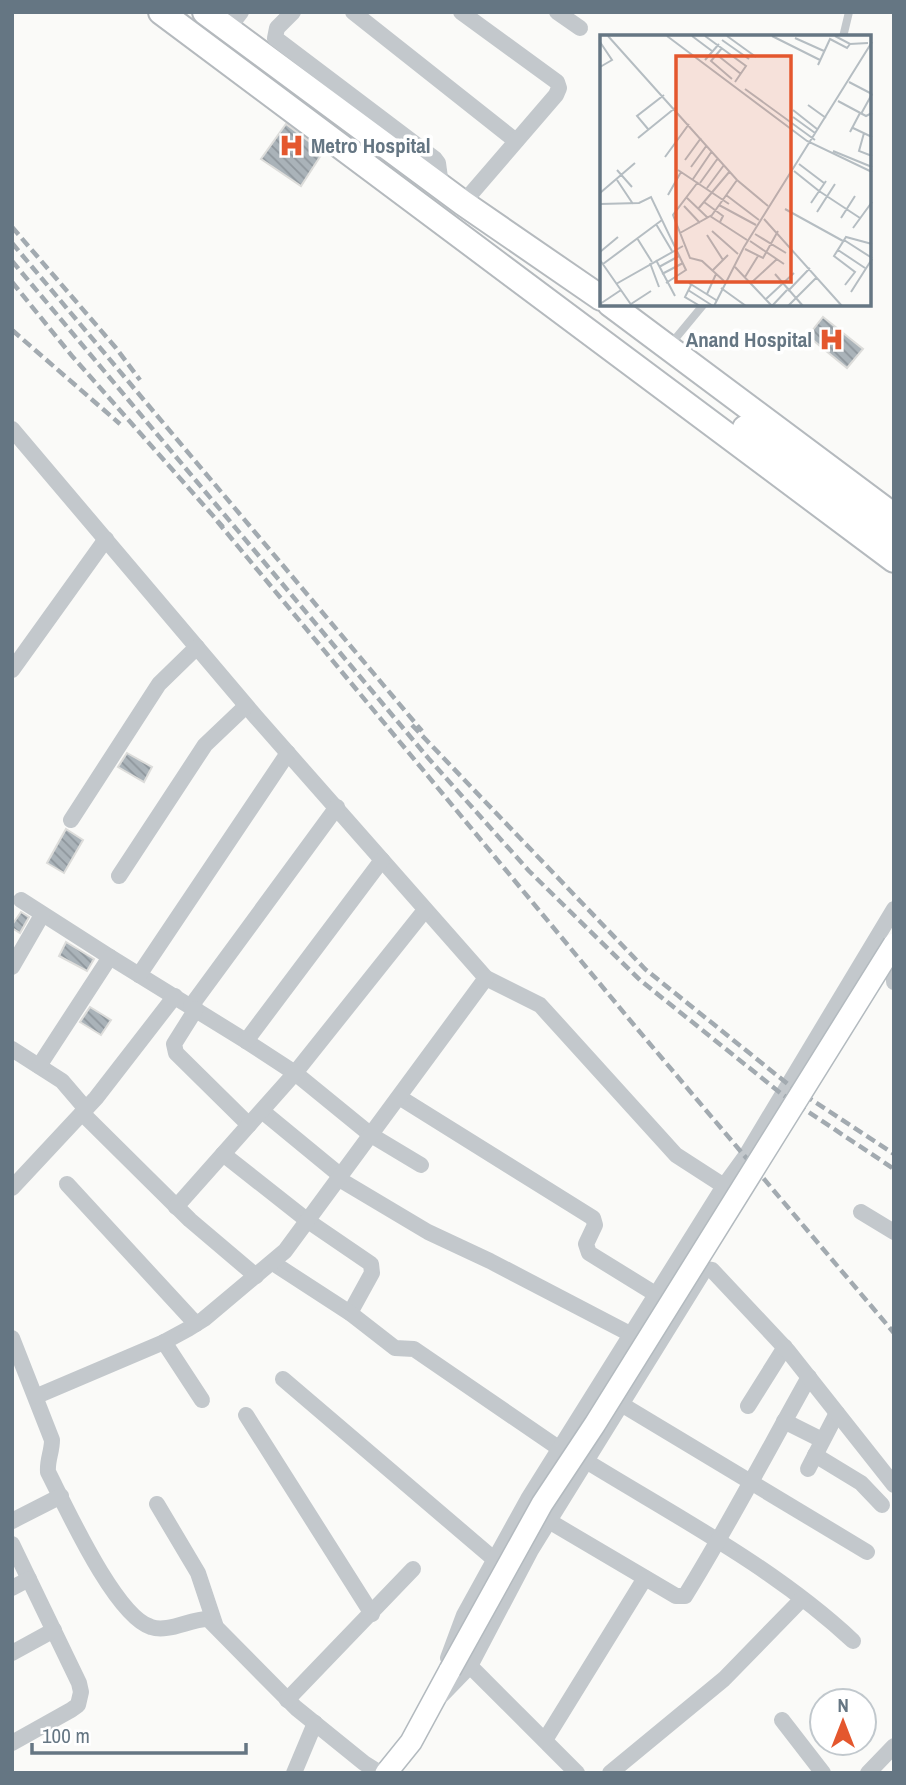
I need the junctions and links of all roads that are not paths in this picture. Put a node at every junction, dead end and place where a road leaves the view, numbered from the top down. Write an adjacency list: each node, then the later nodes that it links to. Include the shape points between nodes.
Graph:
1 (161, 12): 15 (main road)
2 (205, 12): 8 (main road)
3 (293, 12): 12 (street, via 277,28 275,38 435,159)
4 (352, 12): 11 (street)
5 (461, 12): 11 (street, via 559,88)
6 (557, 12): 9 (street)
7 (849, 12): 10 (lane)
8 (234, 21): 12 (main road)
9 (580, 28)
10 (843, 35)
11 (516, 141): 13 (street)
12 (440, 185): 13 (main road)
13 (463, 203): 14 (main road)
14 (501, 229): 16 (main road); 17 (main road)
15 (480, 250): 16 (main road); 25 (main road)
16 (509, 256): 17 (main road)
17 (591, 302): 23 (main road)
18 (613, 306): 20 (main road)
19 (702, 306): 20 (lane)
20 (668, 348): 22 (main road)
21 (12, 429): 24 (street)
22 (894, 516)
23 (894, 538)
24 (106, 539): 26 (street); 27 (street)
25 (894, 560)
26 (197, 647): 28 (street); 31 (street, via 159,684)
27 (12, 670)
28 (246, 706): 29 (street); 33 (street, via 200,751)
29 (288, 753): 30 (street); 42 (street)
30 (337, 807): 32 (street); 46 (street)
31 (71, 820)
32 (382, 860): 36 (street); 47 (street)
33 (118, 876)
34 (21, 900): 37 (street)
35 (894, 909): 60 (street, via 746,1157)
36 (425, 910): 43 (street); 50 (street)
37 (42, 915): 39 (street); 41 (street)
38 (894, 944): 108 (main road, bridge, via 542,1504)
39 (110, 957): 42 (street); 49 (street)
40 (894, 966): 44 (street)
41 (12, 967)
42 (139, 975): 45 (street)
43 (486, 978): 51 (street); 60 (street, via 540,1005 676,1155)
44 (894, 982)
45 (175, 996): 46 (street); 52 (street)
46 (193, 1007): 47 (street); 54 (street, via 174,1044 176,1053)
47 (246, 1041): 50 (street)
48 (12, 1049): 49 (street)
49 (39, 1066): 52 (street, via 62,1081)
50 (295, 1073): 53 (street); 55 (street)
51 (399, 1097): 55 (street); 68 (street, via 593,1217 595,1225 586,1244 589,1253)
52 (84, 1111): 61 (street); 62 (street)
53 (262, 1111): 54 (street); 58 (street)
54 (249, 1125): 56 (street)
55 (371, 1135): 57 (street); 58 (street)
56 (223, 1154): 62 (street); 64 (street)
57 (421, 1165)
58 (340, 1178): 64 (street); 71 (street, via 428,1232)
59 (67, 1184): 70 (street)
60 (724, 1186): 68 (street)
61 (12, 1188)
62 (176, 1207): 67 (street)
63 (862, 1212): 65 (street)
64 (308, 1221): 66 (street); 69 (street, via 371,1264 372,1273)
65 (894, 1232)
66 (272, 1263): 67 (street); 69 (street)
67 (256, 1276): 70 (street)
68 (657, 1295): 71 (street)
69 (350, 1313): 84 (street, via 395,1348 414,1349)
70 (196, 1324): 73 (street)
71 (632, 1335): 84 (street)
72 (12, 1338): 77 (street)
73 (164, 1342): 77 (street); 78 (street)
74 (785, 1347): 75 (street); 79 (street, via 712,1270 705,1269); 80 (street)
75 (809, 1377): 81 (street); 83 (street)
76 (283, 1379): 97 (street)
77 (37, 1396): 89 (street, via 52,1440 48,1472)
78 (202, 1400)
79 (621, 1404): 86 (street); 87 (street)
80 (748, 1406)
81 (837, 1413): 85 (street); 88 (street)
82 (246, 1415): 103 (street)
83 (784, 1421): 85 (street); 87 (street)
84 (560, 1449): 97 (street)
85 (815, 1455): 91 (street, via 861,1483)
86 (586, 1461): 93 (street); 94 (street)
87 (750, 1482): 94 (street); 96 (street)
88 (894, 1485)
89 (61, 1496): 92 (street); 104 (street, via 106,1583 142,1623 162,1628 208,1619)
90 (157, 1504): 104 (street, via 198,1573)
91 (882, 1505)
92 (18, 1518)
93 (549, 1521): 99 (street); 108 (street)
94 (718, 1543): 99 (street, via 685,1596 676,1597); 102 (street)
95 (12, 1544): 100 (street)
96 (867, 1552)
97 (495, 1560): 110 (street, via 464,1615)
98 (413, 1569): 103 (street)
99 (645, 1578): 113 (street)
100 (29, 1579): 101 (street); 105 (street)
101 (12, 1588)
102 (802, 1599): 106 (street); 121 (street, via 724,1679)
103 (372, 1614): 109 (street)
104 (215, 1624): 109 (street)
105 (54, 1630): 107 (street); 115 (street, via 79,1683 78,1705)
106 (853, 1642)
107 (12, 1653)
108 (460, 1668): 110 (main road); 113 (street)
109 (287, 1700): 112 (street)
110 (428, 1709): 114 (main road)
111 (782, 1720): 122 (street)
112 (315, 1724): 117 (street); 118 (street)
113 (545, 1740): 120 (street)
114 (411, 1742): 118 (main road); 119 (main road)
115 (12, 1743)
116 (894, 1746): 123 (street)
117 (294, 1773)
118 (383, 1773)
119 (405, 1773)
120 (578, 1773)
121 (610, 1773)
122 (823, 1773)
123 (868, 1773)

